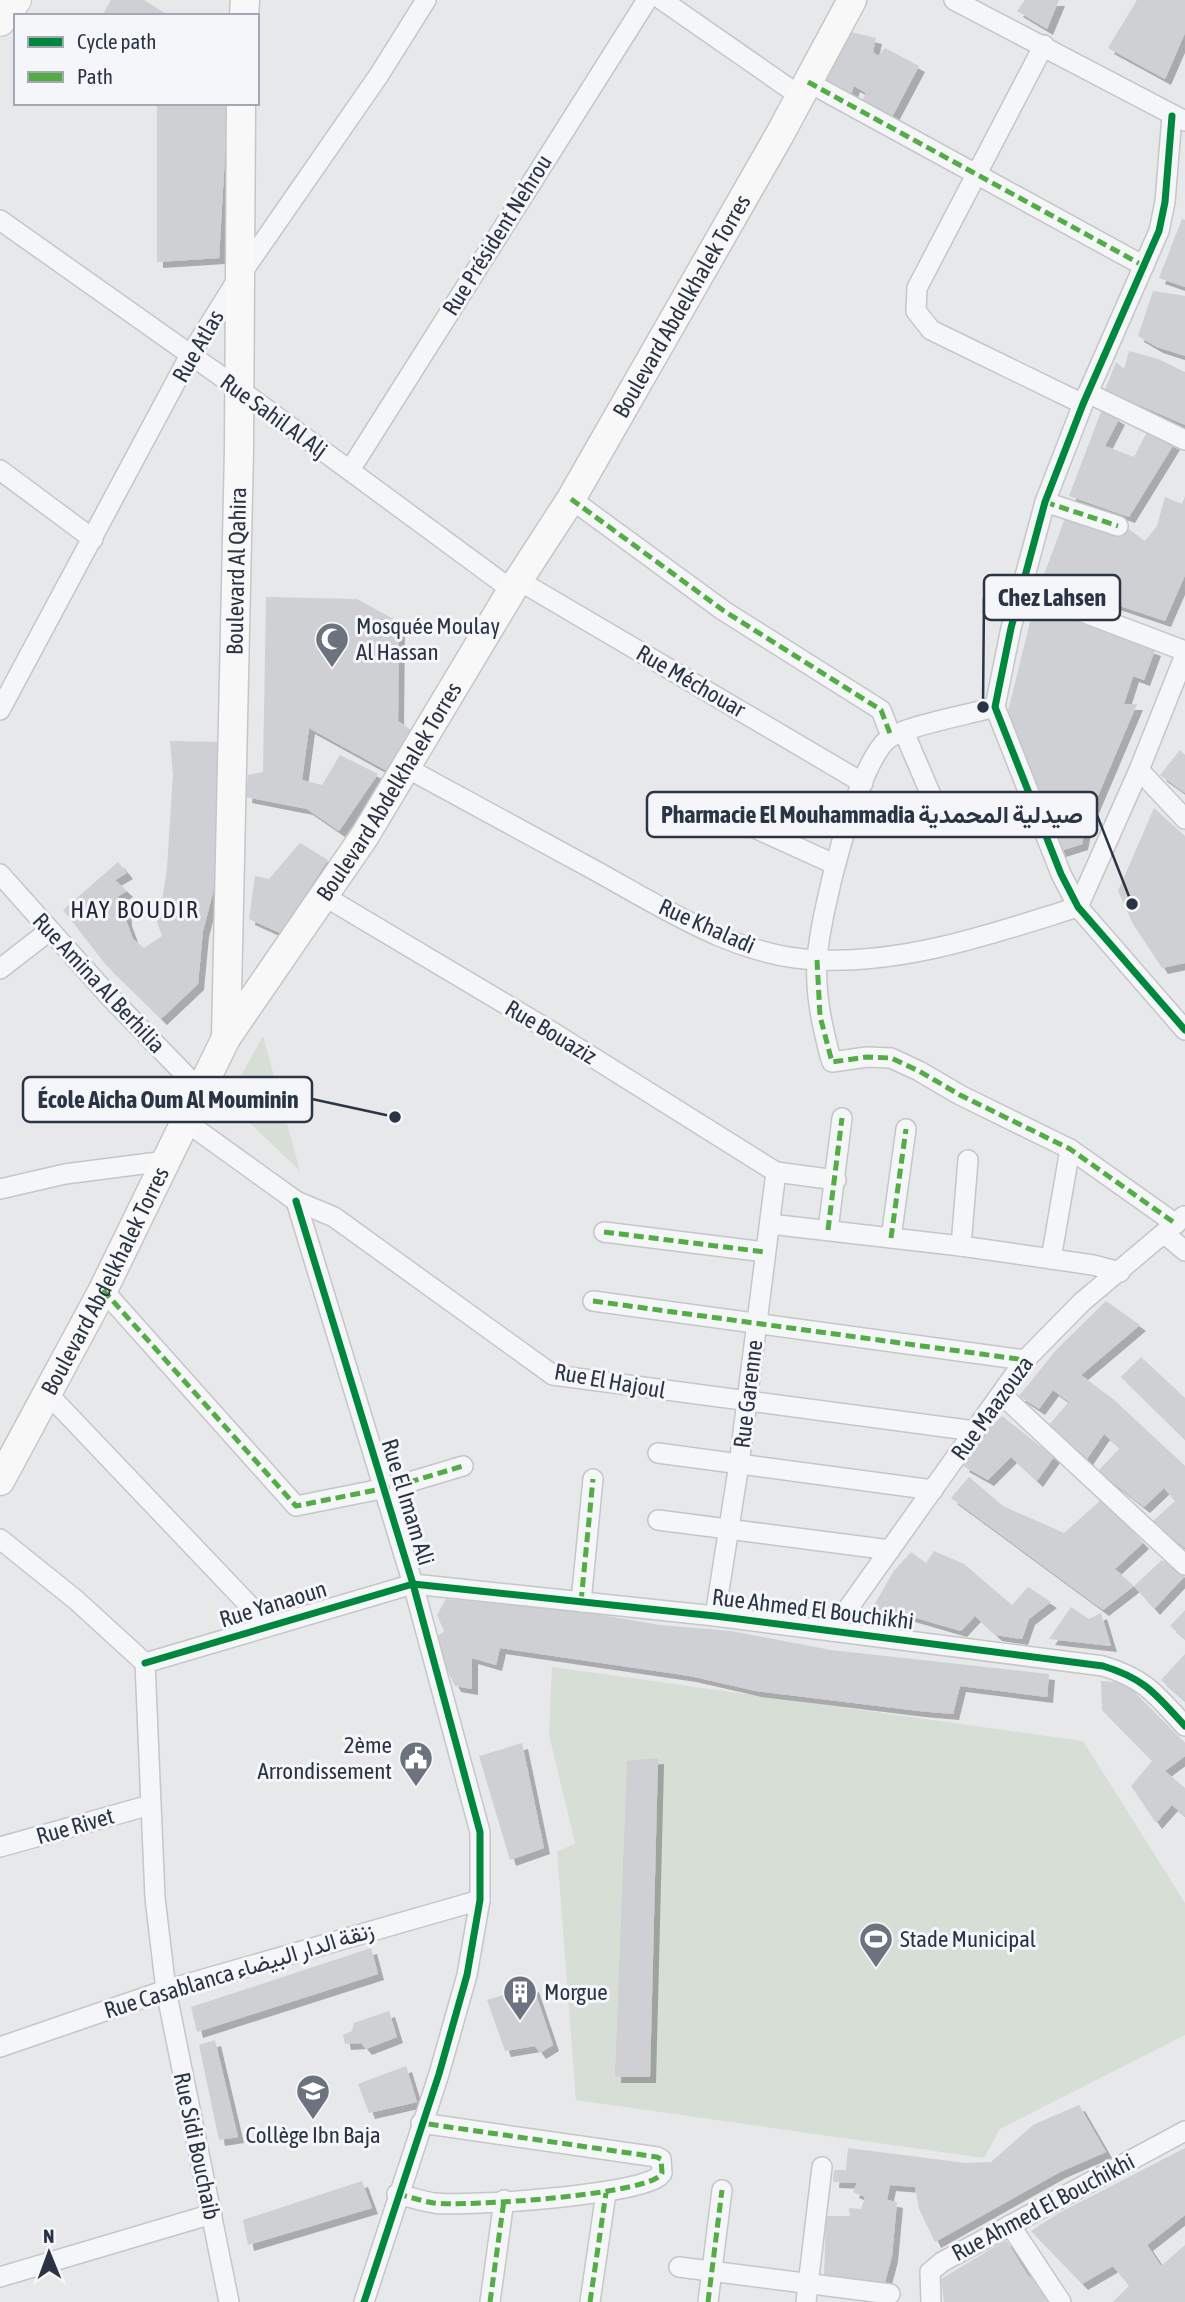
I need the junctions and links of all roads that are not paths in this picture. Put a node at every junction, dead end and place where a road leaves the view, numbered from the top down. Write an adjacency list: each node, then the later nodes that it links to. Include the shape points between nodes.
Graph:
1 (16, 0): 7 (main road)
2 (426, 0): 15 (street, Rue Atlas)
3 (647, 0): 21 (street, Rue Président Nehrou)
4 (662, 0): 9 (street)
5 (852, 0): 9 (main road, Boulevard Abdelkhalek Torres)
6 (954, 0): 8 (street)
7 (0, 21)
8 (1044, 45): 11 (street); 12 (street)
9 (804, 89): 12 (street); 22 (main road, Boulevard Abdelkhalek Torres)
10 (241, 105): 15 (main road, Boulevard Al Qahira)
11 (1178, 118): 14 (street, via 1163,214)
12 (976, 172): 14 (street); 18 (street, via 917,288 917,316 931,330)
13 (0, 220): 16 (street, Rue Sahil Al Alj)
14 (1144, 266): 18 (street)
15 (239, 276): 16 (street, Rue Atlas); 17 (main road, Boulevard Al Qahira)
16 (189, 356): 17 (street, Rue Sahil Al Alj); 25 (street, Rue Atlas)
17 (239, 389): 21 (street, Rue Sahil Al Alj); 46 (main road, Boulevard Al Qahira)
18 (1085, 399): 19 (street); 23 (street)
19 (1185, 440)
20 (0, 470): 25 (street)
21 (350, 470): 26 (street, Rue Sahil Al Alj)
22 (571, 499): 26 (main road, Boulevard Abdelkhalek Torres); 31 (street, via 724,611 881,710)
23 (1045, 502): 24 (street); 27 (street)
24 (1118, 526)
25 (93, 539): 30 (street, Rue Atlas)
26 (515, 585): 32 (main road, Boulevard Abdelkhalek Torres); 34 (street, Rue Méchouar)
27 (1023, 589): 28 (street); 29 (street)
28 (1185, 653): 33 (street)
29 (995, 707): 31 (street); 41 (street, via 1060,874)
30 (0, 710)
31 (898, 734): 34 (street, via 873,758); 36 (street)
32 (405, 767): 40 (main road, Boulevard Abdelkhalek Torres); 43 (street, Rue Khaladi, via 702,929 767,951)
33 (1139, 770): 37 (street); 41 (street)
34 (863, 783): 38 (street)
35 (704, 805): 38 (street)
36 (940, 816)
37 (1185, 819)
38 (834, 864): 43 (street)
39 (0, 874): 42 (street, Rue Amina Al Berhilia)
40 (324, 897): 46 (main road, Boulevard Abdelkhalek Torres); 54 (street, Rue Bouaziz)
41 (1078, 907): 43 (street, Rue Khaladi, via 929,951); 45 (street)
42 (49, 931): 44 (street); 47 (street, Rue Amina Al Berhilia)
43 (817, 960): 51 (street, via 820,1016 832,1062 891,1058)
44 (0, 969)
45 (1185, 1030)
46 (226, 1038): 47 (main road, Boulevard Abdelkhalek Torres)
47 (200, 1090): 49 (main road, Boulevard Abdelkhalek Torres)
48 (842, 1118): 55 (street)
49 (185, 1121): 53 (main road, Boulevard Abdelkhalek Torres); 57 (street)
50 (906, 1129): 62 (street)
51 (1070, 1149): 59 (street); 66 (street)
52 (968, 1160): 63 (street)
53 (166, 1161): 56 (street, via 65,1174); 68 (main road, Boulevard Abdelkhalek Torres)
54 (776, 1172): 55 (street); 58 (street, Rue Garenne)
55 (836, 1180): 60 (street)
56 (0, 1189)
57 (296, 1201): 74 (street, Rue El Hajoul, via 334,1217 553,1375); 81 (street, Rue El Imam Ali)
58 (769, 1224): 60 (street); 65 (street, Rue Garenne)
59 (1175, 1224): 64 (street); 67 (street, Rue Maazouza)
60 (828, 1230): 62 (street)
61 (604, 1232): 65 (street)
62 (891, 1238): 63 (street)
63 (961, 1247): 66 (street)
64 (1185, 1251)
65 (765, 1252): 70 (street, Rue Garenne)
66 (1051, 1259): 67 (street)
67 (1120, 1272): 71 (street, Rue Maazouza, via 1082,1302)
68 (103, 1290): 73 (main road, Boulevard Abdelkhalek Torres); 81 (street, via 296,1506)
69 (593, 1301): 70 (street)
70 (756, 1323): 71 (street); 74 (street, Rue Garenne)
71 (1025, 1360): 72 (street, Rue Maazouza)
72 (1001, 1394): 75 (street, Rue Maazouza); 87 (street)
73 (49, 1395): 80 (main road, Boulevard Abdelkhalek Torres); 91 (street)
74 (746, 1402): 75 (street, Rue El Hajoul); 77 (street, Rue Garenne)
75 (975, 1431): 82 (street, Rue Maazouza)
76 (658, 1453): 77 (street)
77 (739, 1464): 82 (street); 84 (street, Rue Garenne)
78 (463, 1466): 81 (street)
79 (593, 1479): 89 (street)
80 (0, 1481)
81 (384, 1487): 88 (street, Rue El Imam Ali)
82 (933, 1490): 86 (street, Rue Maazouza)
83 (658, 1520): 84 (street)
84 (729, 1529): 86 (street); 90 (street, Rue Garenne)
85 (0, 1539): 93 (street)
86 (890, 1550): 92 (street, Rue Maazouza)
87 (1185, 1565)
88 (413, 1584): 89 (street, Rue Ahmed El Bouchikhi); 91 (street, Rue Yanaoun); 97 (street, Rue El Imam Ali, via 480,1832)
89 (581, 1602): 90 (street, Rue Ahmed El Bouchikhi)
90 (715, 1616): 92 (street, Rue Ahmed El Bouchikhi)
91 (269, 1626): 93 (street, Rue Yanaoun)
92 (832, 1632): 94 (street, Rue Ahmed El Bouchikhi, via 1103,1666 1146,1685)
93 (145, 1663): 95 (street)
94 (1185, 1726)
95 (150, 1805): 96 (street, Rue Rivet); 98 (street)
96 (0, 1847)
97 (480, 1900): 98 (street, Rue Casablanca زنقة الدار البيضاء); 100 (street, Rue El Imam Ali, via 467,1975)
98 (166, 1990): 99 (street, Rue Casablanca زنقة الدار البيضاء); 107 (street, Rue Sidi Bouchaib)
99 (0, 2047)
100 (421, 2123): 104 (street, via 661,2159 660,2178); 105 (street, Rue El Imam Ali)
101 (1185, 2131): 108 (street, Rue Ahmed El Bouchikhi)
102 (822, 2167): 112 (street)
103 (722, 2190): 110 (street)
104 (606, 2193): 106 (street); 117 (street)
105 (397, 2194): 106 (street, via 436,2203); 115 (street, Rue El Imam Ali)
106 (504, 2200): 116 (street)
107 (212, 2214): 111 (street); 114 (street, Rue Sidi Bouchaib)
108 (1010, 2225): 119 (street, Rue Ahmed El Bouchikhi, via 930,2272); 120 (street)
109 (679, 2267): 110 (street)
110 (711, 2271): 112 (street); 118 (street)
111 (0, 2277)
112 (807, 2292): 113 (street)
113 (890, 2294)
114 (229, 2302)
115 (364, 2302)
116 (490, 2302)
117 (590, 2302)
118 (708, 2302)
119 (931, 2302)
120 (1061, 2302)

